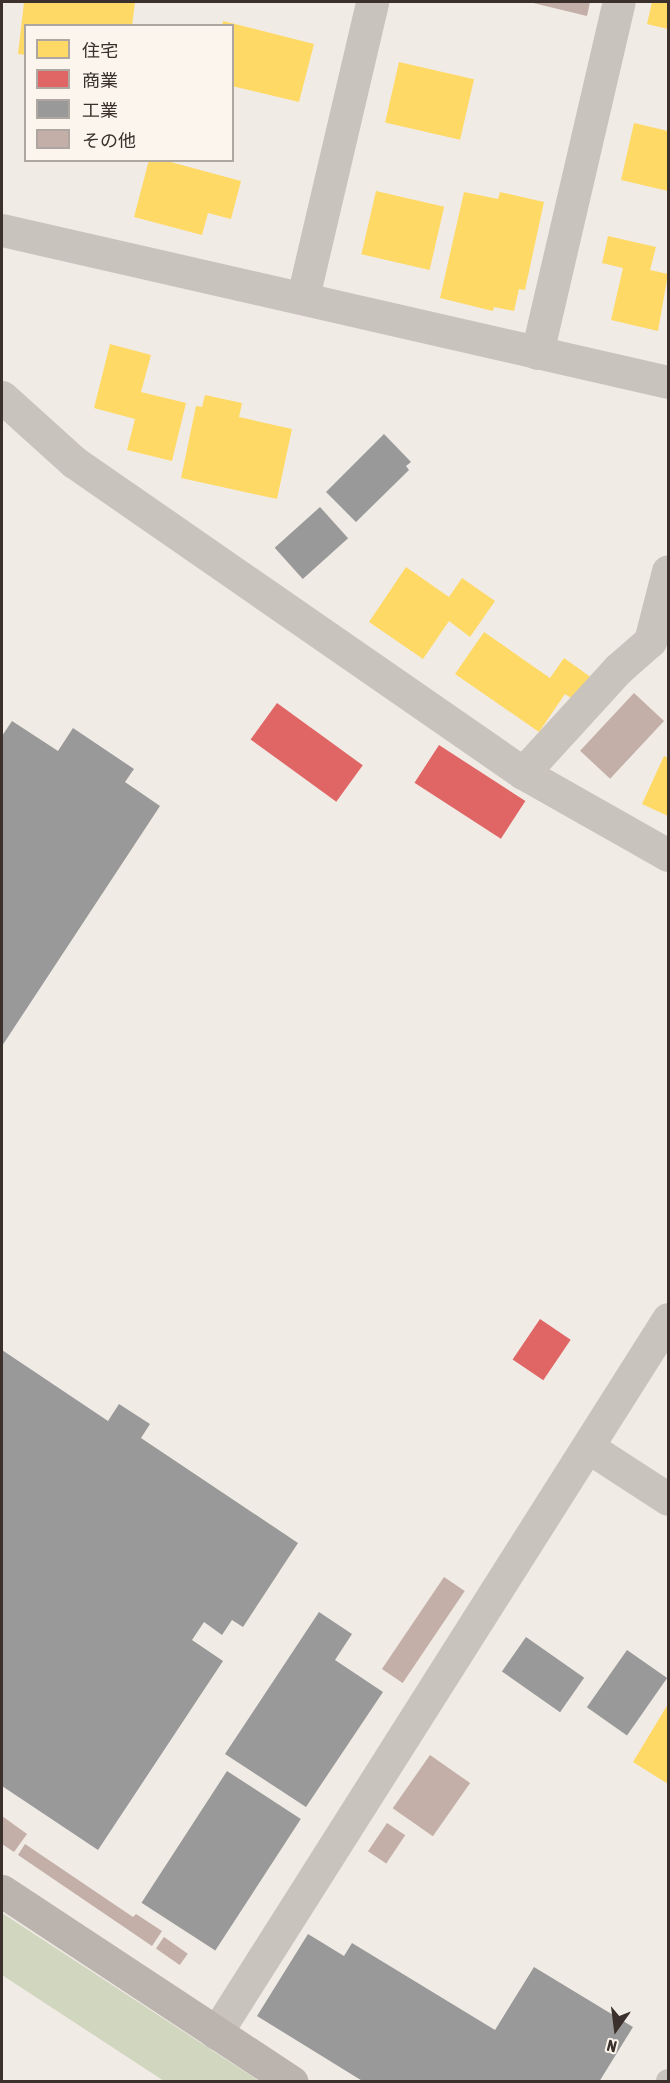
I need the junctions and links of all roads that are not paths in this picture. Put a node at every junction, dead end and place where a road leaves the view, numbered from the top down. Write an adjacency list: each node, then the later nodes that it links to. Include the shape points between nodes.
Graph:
1 (372, 2): 4 (street)
2 (619, 2): 5 (street)
3 (2, 230): 4 (street)
4 (303, 297): 5 (street)
5 (537, 353): 6 (street)
6 (669, 382)
7 (2, 397): 9 (street, via 74,462)
8 (669, 571): 9 (street, via 650,641 618,669)
9 (523, 773): 10 (street)
10 (669, 855)
11 (669, 1319): 12 (street)
12 (588, 1447): 13 (street); 15 (street)
13 (669, 1499)
14 (2, 1891): 15 (street)
15 (216, 2033): 16 (street)
16 (292, 2082)

